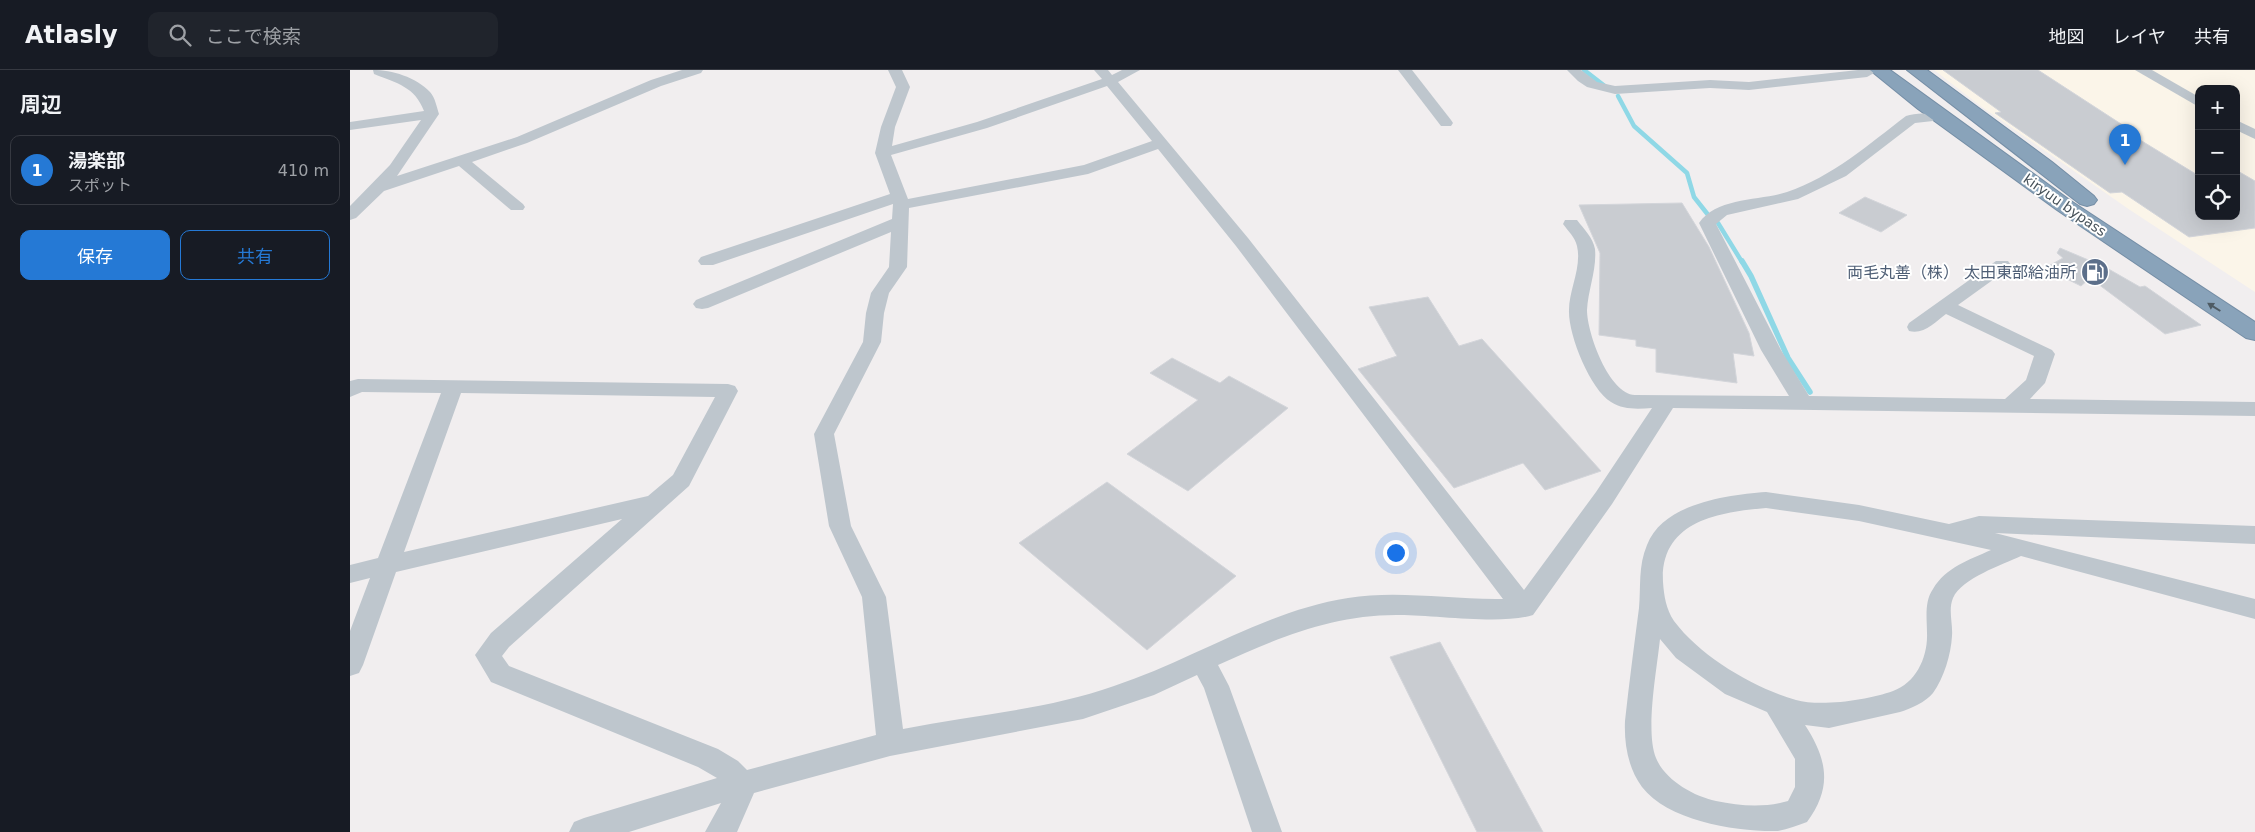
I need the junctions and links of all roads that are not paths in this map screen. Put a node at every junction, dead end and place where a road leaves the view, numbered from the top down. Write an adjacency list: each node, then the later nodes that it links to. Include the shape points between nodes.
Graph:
1 (382, 70): 13 (street, via 379,71 406,82 425,95)
2 (696, 70): 21 (street)
3 (895, 70): 20 (street, via 904,87 888,127)
4 (1133, 70): 11 (street)
5 (1405, 70): 15 (street)
6 (1574, 70): 10 (street, via 1582,80 1602,89 1615,90 1710,84 1750,86)
7 (1899, 70): 27 (highway, kiryuu bypass)
8 (1916, 70): 27 (highway)
9 (2142, 70): 12 (street)
10 (1870, 71): 14 (highway); 23 (highway, kiryuu bypass)
11 (1105, 76): 19 (street); 20 (street, via 982,125)
12 (2195, 101)
13 (432, 114): 16 (street); 22 (street, via 416,142)
14 (1928, 118): 23 (highway, via 1990,162); 39 (street, via 1911,120 1841,173 1792,196 1722,211 1707,223 1771,350)
15 (1446, 123)
16 (350, 126)
17 (2240, 126): 18 (street)
18 (2255, 135)
19 (1161, 143): 25 (street, via 1088,169); 49 (street, via 1242,242)
20 (883, 153): 25 (street)
21 (462, 161): 22 (street); 24 (street)
22 (380, 187): 26 (street)
23 (2056, 198): 35 (highway, kiryuu bypass, one-way to 23)
24 (516, 207)
25 (901, 208): 29 (street); 31 (street); 54 (street, via 898,267 880,293 872,342 824,434 840,526 874,597)
26 (351, 212)
27 (2104, 214): 33 (highway, kiryuu bypass)
28 (1571, 224): 38 (street, via 1586,246 1578,312 1580,328 1600,376 1608,390 1623,401)
29 (707, 261)
30 (2002, 265): 32 (street)
31 (702, 304)
32 (1945, 306): 34 (street); 40 (street, via 2045,354 2035,383)
33 (2255, 312)
34 (1916, 327)
35 (2255, 333)
36 (454, 386): 37 (street, via 358,385); 42 (street, via 728,391 680,480); 46 (street)
37 (350, 390)
38 (1667, 401): 39 (street); 49 (street, via 1604,498)
39 (1803, 403): 40 (street)
40 (2010, 406): 41 (street)
41 (2255, 409)
42 (657, 502): 46 (street); 55 (street, via 500,640 488,655 500,674 708,758 728,770)
43 (1948, 532): 44 (street, via 1979,524); 45 (street); 48 (street, via 1859,512 1798,503 1766,500 1731,503 1698,512 1673,526 1658,545 1651,575)
44 (2255, 535)
45 (2019, 547): 50 (street); 53 (street, via 1959,576 1942,594 1936,662 1922,686 1900,701 1829,716 1795,712)
46 (386, 566): 47 (street); 52 (street)
47 (350, 574)
48 (1652, 600): 53 (street, via 1664,626 1685,651 1734,686); 53 (street, via 1637,736 1642,760 1656,785 1679,808 1708,823 1739,831 1767,830 1790,820 1805,803 1812,781 1808,757)
49 (1524, 608): 51 (street, via 1388,606 1326,612 1274,627)
50 (2255, 610)
51 (1202, 661): 54 (street, via 1150,685 1084,707); 58 (street, via 1216,686)
52 (350, 665)
53 (1776, 704)
54 (891, 744): 55 (street)
55 (742, 785): 56 (street); 57 (street)
56 (584, 832)
57 (720, 832)
58 (1267, 832)

